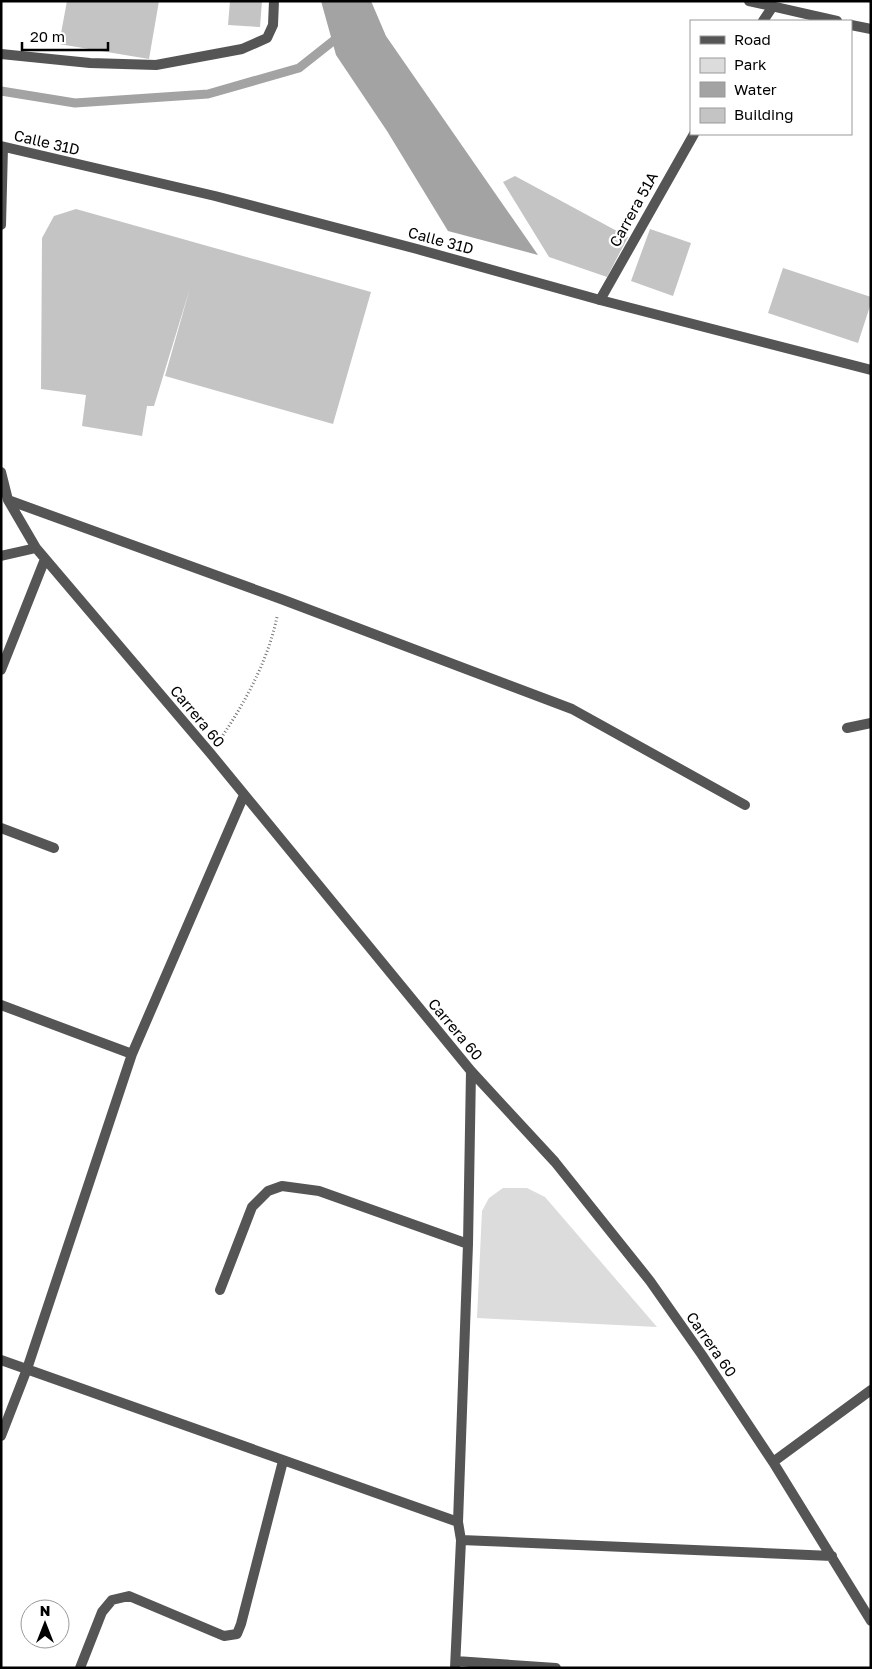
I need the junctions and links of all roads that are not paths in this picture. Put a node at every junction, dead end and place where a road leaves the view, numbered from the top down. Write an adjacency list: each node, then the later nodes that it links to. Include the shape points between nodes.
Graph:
1 (274, 1): 8 (street, via 273,26 267,38 242,49 156,64 90,63)
2 (749, 1): 3 (street)
3 (773, 6): 4 (street); 5 (street)
4 (764, 20)
5 (833, 20)
6 (852, 25): 7 (street)
7 (871, 30)
8 (1, 54)
9 (693, 135): 12 (street, Carrera 51A)
10 (2, 147): 11 (street); 12 (street, Calle 31D, via 215,196)
11 (1, 225)
12 (600, 300): 13 (street, Calle 31D)
13 (871, 370)
14 (1, 472): 15 (street, Carrera 60)
15 (8, 500): 16 (street, Carrera 60); 23 (street, via 572,709)
16 (36, 548): 17 (street); 18 (street, Carrera 60)
17 (1, 556)
18 (45, 559): 19 (street); 22 (street, Carrera 60)
19 (1, 670)
20 (871, 722): 21 (street)
21 (847, 728)
22 (244, 795): 27 (street); 28 (street, Carrera 60)
23 (745, 805)
24 (1, 828): 25 (street)
25 (54, 848)
26 (1, 1005): 27 (street)
27 (132, 1054): 32 (street)
28 (471, 1071): 29 (street); 36 (street, Carrera 60, via 555,1162 650,1281)
29 (468, 1244): 30 (street, via 319,1192 282,1186 268,1190 252,1207); 37 (street)
30 (220, 1290)
31 (1, 1360): 32 (street)
32 (27, 1369): 34 (street); 35 (street)
33 (871, 1390): 36 (street)
34 (1, 1436)
35 (283, 1461): 37 (street); 42 (street, via 237,1634 224,1636 129,1596 112,1600 102,1612)
36 (773, 1462): 39 (street, Carrera 60)
37 (458, 1522): 38 (street)
38 (461, 1540): 39 (street); 41 (street)
39 (832, 1556): 40 (street, Carrera 60)
40 (871, 1621)
41 (456, 1664): 43 (street)
42 (80, 1668)
43 (556, 1668)

